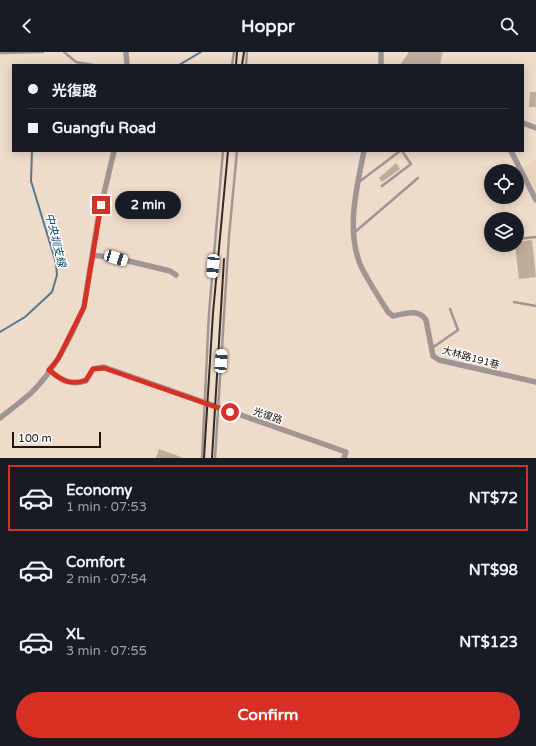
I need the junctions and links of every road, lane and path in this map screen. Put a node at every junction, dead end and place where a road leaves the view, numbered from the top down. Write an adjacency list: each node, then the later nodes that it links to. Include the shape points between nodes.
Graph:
1 (43, 52): 7 (lane)
2 (64, 52): 8 (lane, via 76,62)
3 (126, 52): 9 (street)
4 (234, 52): 10 (lane)
5 (247, 52): 11 (lane)
6 (382, 52): 12 (street)
7 (0, 53)
8 (87, 64)
9 (127, 64)
10 (232, 64)
11 (246, 64)
12 (381, 64)
13 (524, 123): 14 (street)
14 (536, 128)
15 (114, 152): 29 (street)
16 (223, 152): 37 (lane)
17 (237, 152): 38 (lane)
18 (364, 152): 23 (street, 大林路191巷)
19 (400, 152): 23 (lane)
20 (402, 152): 24 (lane, via 411,164)
21 (512, 152): 25 (street)
22 (418, 178): 26 (lane)
23 (358, 183): 26 (street, 大林路191巷)
24 (382, 186)
25 (536, 200)
26 (354, 233): 34 (street, 大林路191巷, via 361,265 388,312 393,316 416,312 423,316)
27 (536, 237): 28 (lane)
28 (524, 238)
29 (92, 255): 30 (street, via 116,258 170,271); 35 (street, via 84,307 58,359)
30 (176, 275)
31 (514, 302): 32 (lane)
32 (536, 306)
33 (450, 309): 34 (lane, via 458,330)
34 (431, 348): 36 (street, 大林路191巷, via 433,356 439,360)
35 (49, 370): 37 (street, 光復路, via 67,382 77,383 86,380 93,369 104,368); 39 (street, via 32,392)
36 (536, 382)
37 (204, 403): 38 (street, 光復路); 40 (lane)
38 (218, 408): 41 (lane); 42 (street, 光復路, via 346,452)
39 (0, 418)
40 (202, 458)
41 (215, 458)
42 (344, 458)

